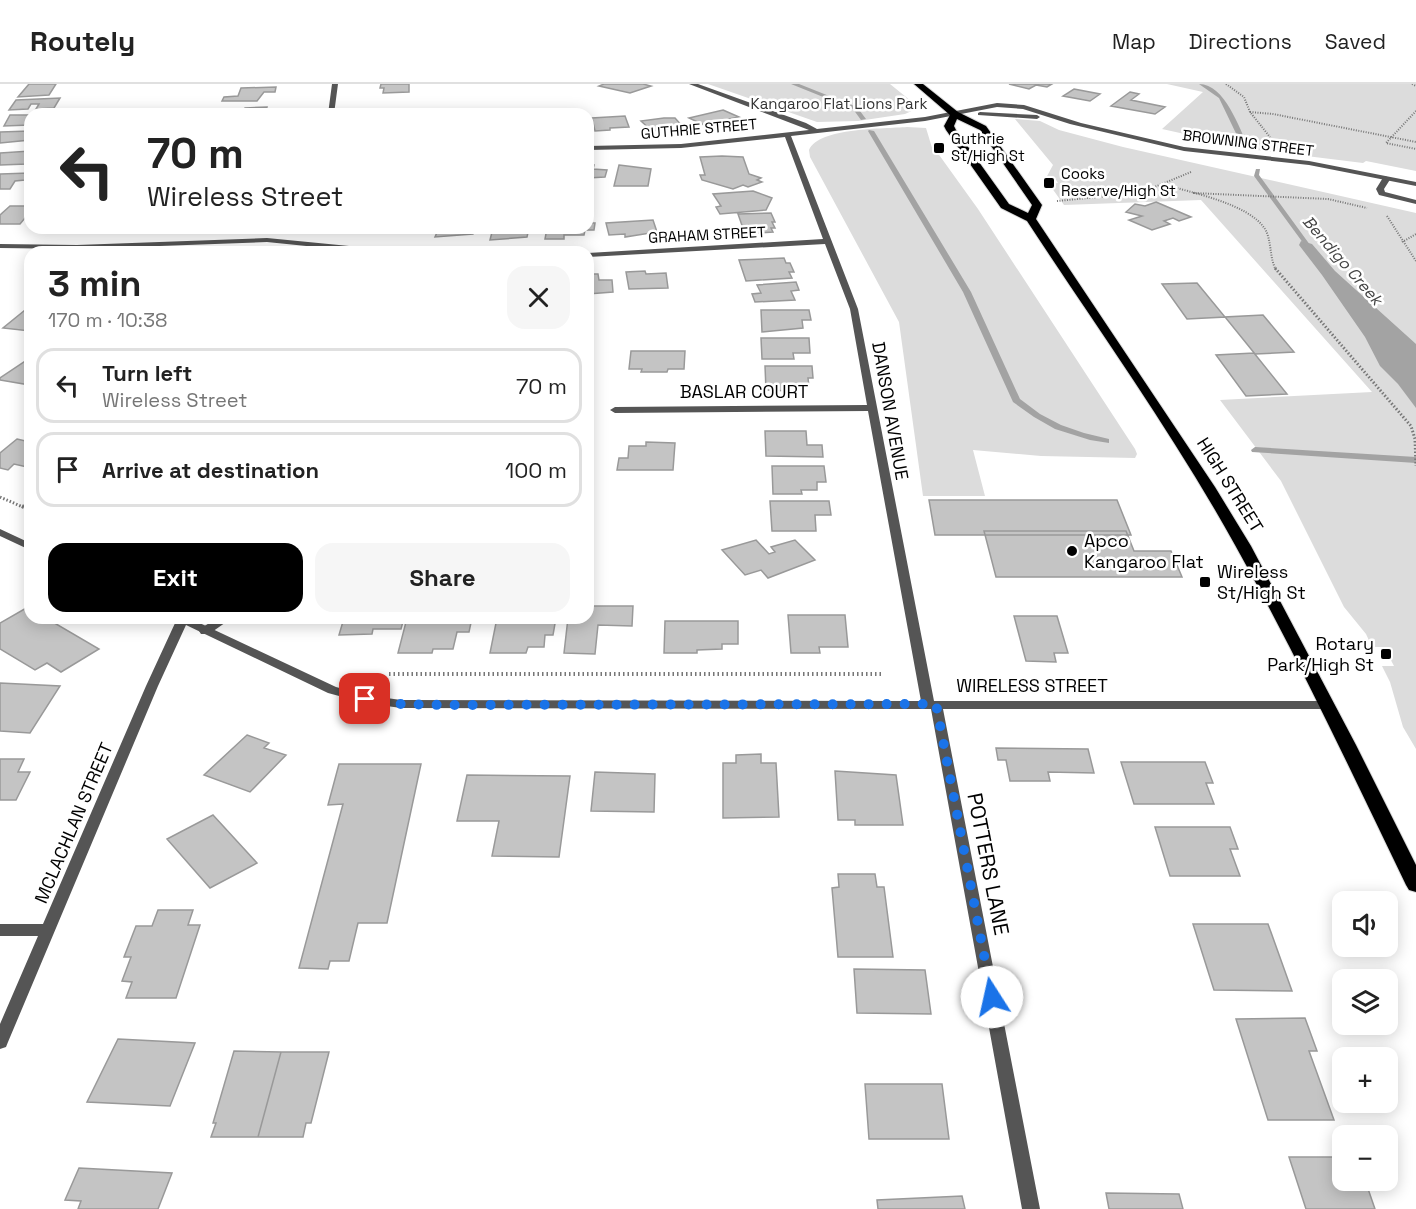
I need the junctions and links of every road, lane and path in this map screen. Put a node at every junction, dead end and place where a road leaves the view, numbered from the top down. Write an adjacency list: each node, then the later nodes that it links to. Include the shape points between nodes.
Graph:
1 (335, 84): 7 (street)
2 (692, 84): 11 (street)
3 (918, 84): 10 (highway, HIGH STREET)
4 (1226, 84): 9 (path, via 1244,97)
5 (1412, 84): 6 (path)
6 (1416, 86)
7 (332, 108)
8 (1416, 111): 13 (path)
9 (1251, 112): 13 (path); 14 (path)
10 (956, 114): 11 (street, GUTHRIE STREET); 19 (street, BROWNING STREET, via 1020,115 1184,149 1309,163); 27 (highway, HIGH STREET, via 983,129 1006,158 1037,205); 27 (highway, HIGH STREET, via 951,130 1005,206)
11 (816, 131): 12 (street, GUTHRIE STREET)
12 (787, 134): 16 (street, GUTHRIE STREET, via 660,148); 29 (street, DANSON AVENUE)
13 (1392, 137): 15 (path); 17 (path, via 1386,143)
14 (1275, 139)
15 (1416, 142)
16 (594, 148)
17 (1416, 149)
18 (1196, 170): 20 (path)
19 (1387, 178): 21 (street, BROWNING STREET); 24 (street, via 1380,189 1382,193)
20 (1163, 183): 22 (path); 23 (path, via 1140,193)
21 (1416, 184)
22 (1187, 192): 25 (path, via 1328,199); 39 (path, via 1234,207 1260,223 1275,268 1400,411)
23 (1058, 202)
24 (1416, 202)
25 (1376, 211)
26 (1384, 214): 30 (path)
27 (1031, 219): 52 (highway, HIGH STREET, via 1208,487)
28 (1416, 234): 30 (path)
29 (828, 241): 35 (street, GRAHAM STREET); 37 (street, DANSON AVENUE, via 854,309)
30 (1402, 242): 36 (path)
31 (0, 246): 32 (street)
32 (24, 246)
33 (165, 246): 34 (street, via 269,237)
34 (342, 246)
35 (594, 255)
36 (1416, 261)
37 (872, 408): 38 (street, BASLAR COURT); 51 (street, DANSON AVENUE)
38 (615, 410)
39 (1415, 439): 40 (path)
40 (1416, 466)
41 (0, 496): 42 (path)
42 (24, 507)
43 (0, 532): 44 (street)
44 (24, 544)
45 (180, 624): 55 (street, MCLACHLAN STREET)
46 (192, 624): 48 (street, WIRELESS STREET)
47 (216, 624): 48 (street)
48 (205, 631): 51 (street, WIRELESS STREET, via 332,690 401,704)
49 (389, 674): 50 (path)
50 (883, 674)
51 (932, 704): 52 (street, WIRELESS STREET); 57 (street, POTTERS LANE)
52 (1326, 705): 53 (highway, HIGH STREET)
53 (1416, 885)
54 (0, 930): 55 (street)
55 (49, 930): 56 (street, MCLACHLAN STREET)
56 (0, 1042)
57 (1031, 1209)

